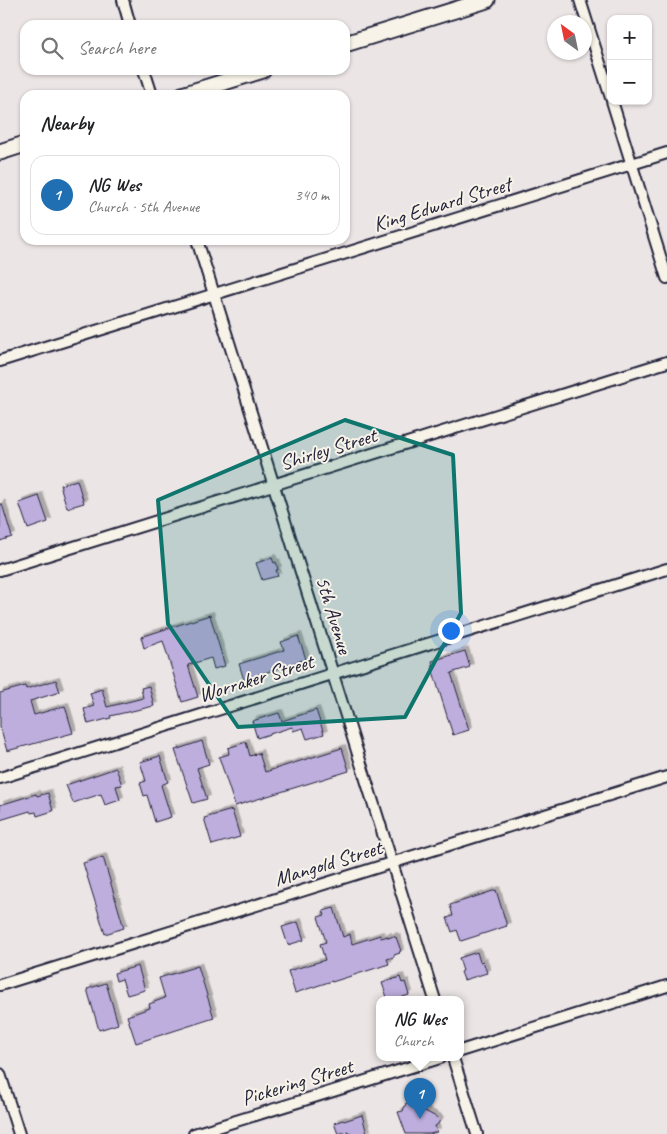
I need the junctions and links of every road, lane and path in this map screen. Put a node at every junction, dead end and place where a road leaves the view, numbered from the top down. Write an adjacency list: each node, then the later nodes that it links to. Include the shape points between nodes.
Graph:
1 (123, 0): 4 (street)
2 (487, 0): 5 (street)
3 (580, 0): 8 (street)
4 (129, 20)
5 (350, 42)
6 (146, 75): 9 (street)
7 (247, 75): 10 (street)
8 (607, 87)
9 (150, 90)
10 (198, 90)
11 (613, 105): 15 (street)
12 (20, 146): 13 (street)
13 (0, 152)
14 (667, 153): 15 (street, King Edward Street)
15 (632, 164): 17 (street); 18 (street, King Edward Street)
16 (200, 245): 18 (street, 5th Avenue)
17 (667, 278)
18 (215, 295): 19 (street, King Edward Street); 21 (street, 5th Avenue)
19 (0, 361)
20 (667, 362): 21 (street, Shirley Street)
21 (274, 485): 23 (street, Shirley Street); 24 (street, 5th Avenue)
22 (667, 569): 24 (street, Worraker Street)
23 (0, 570)
24 (333, 674): 25 (street, Worraker Street); 27 (street, 5th Avenue)
25 (0, 778)
26 (667, 778): 27 (street, Mangold Street)
27 (393, 863): 28 (street, Mangold Street); 30 (street, 5th Avenue)
28 (0, 985)
29 (667, 986): 31 (street)
30 (435, 996)
31 (464, 1051)
32 (430, 1061): 36 (street, Pickering Street)
33 (454, 1061): 37 (street)
34 (0, 1074): 35 (street)
35 (19, 1134)
36 (194, 1134)
37 (477, 1134)

